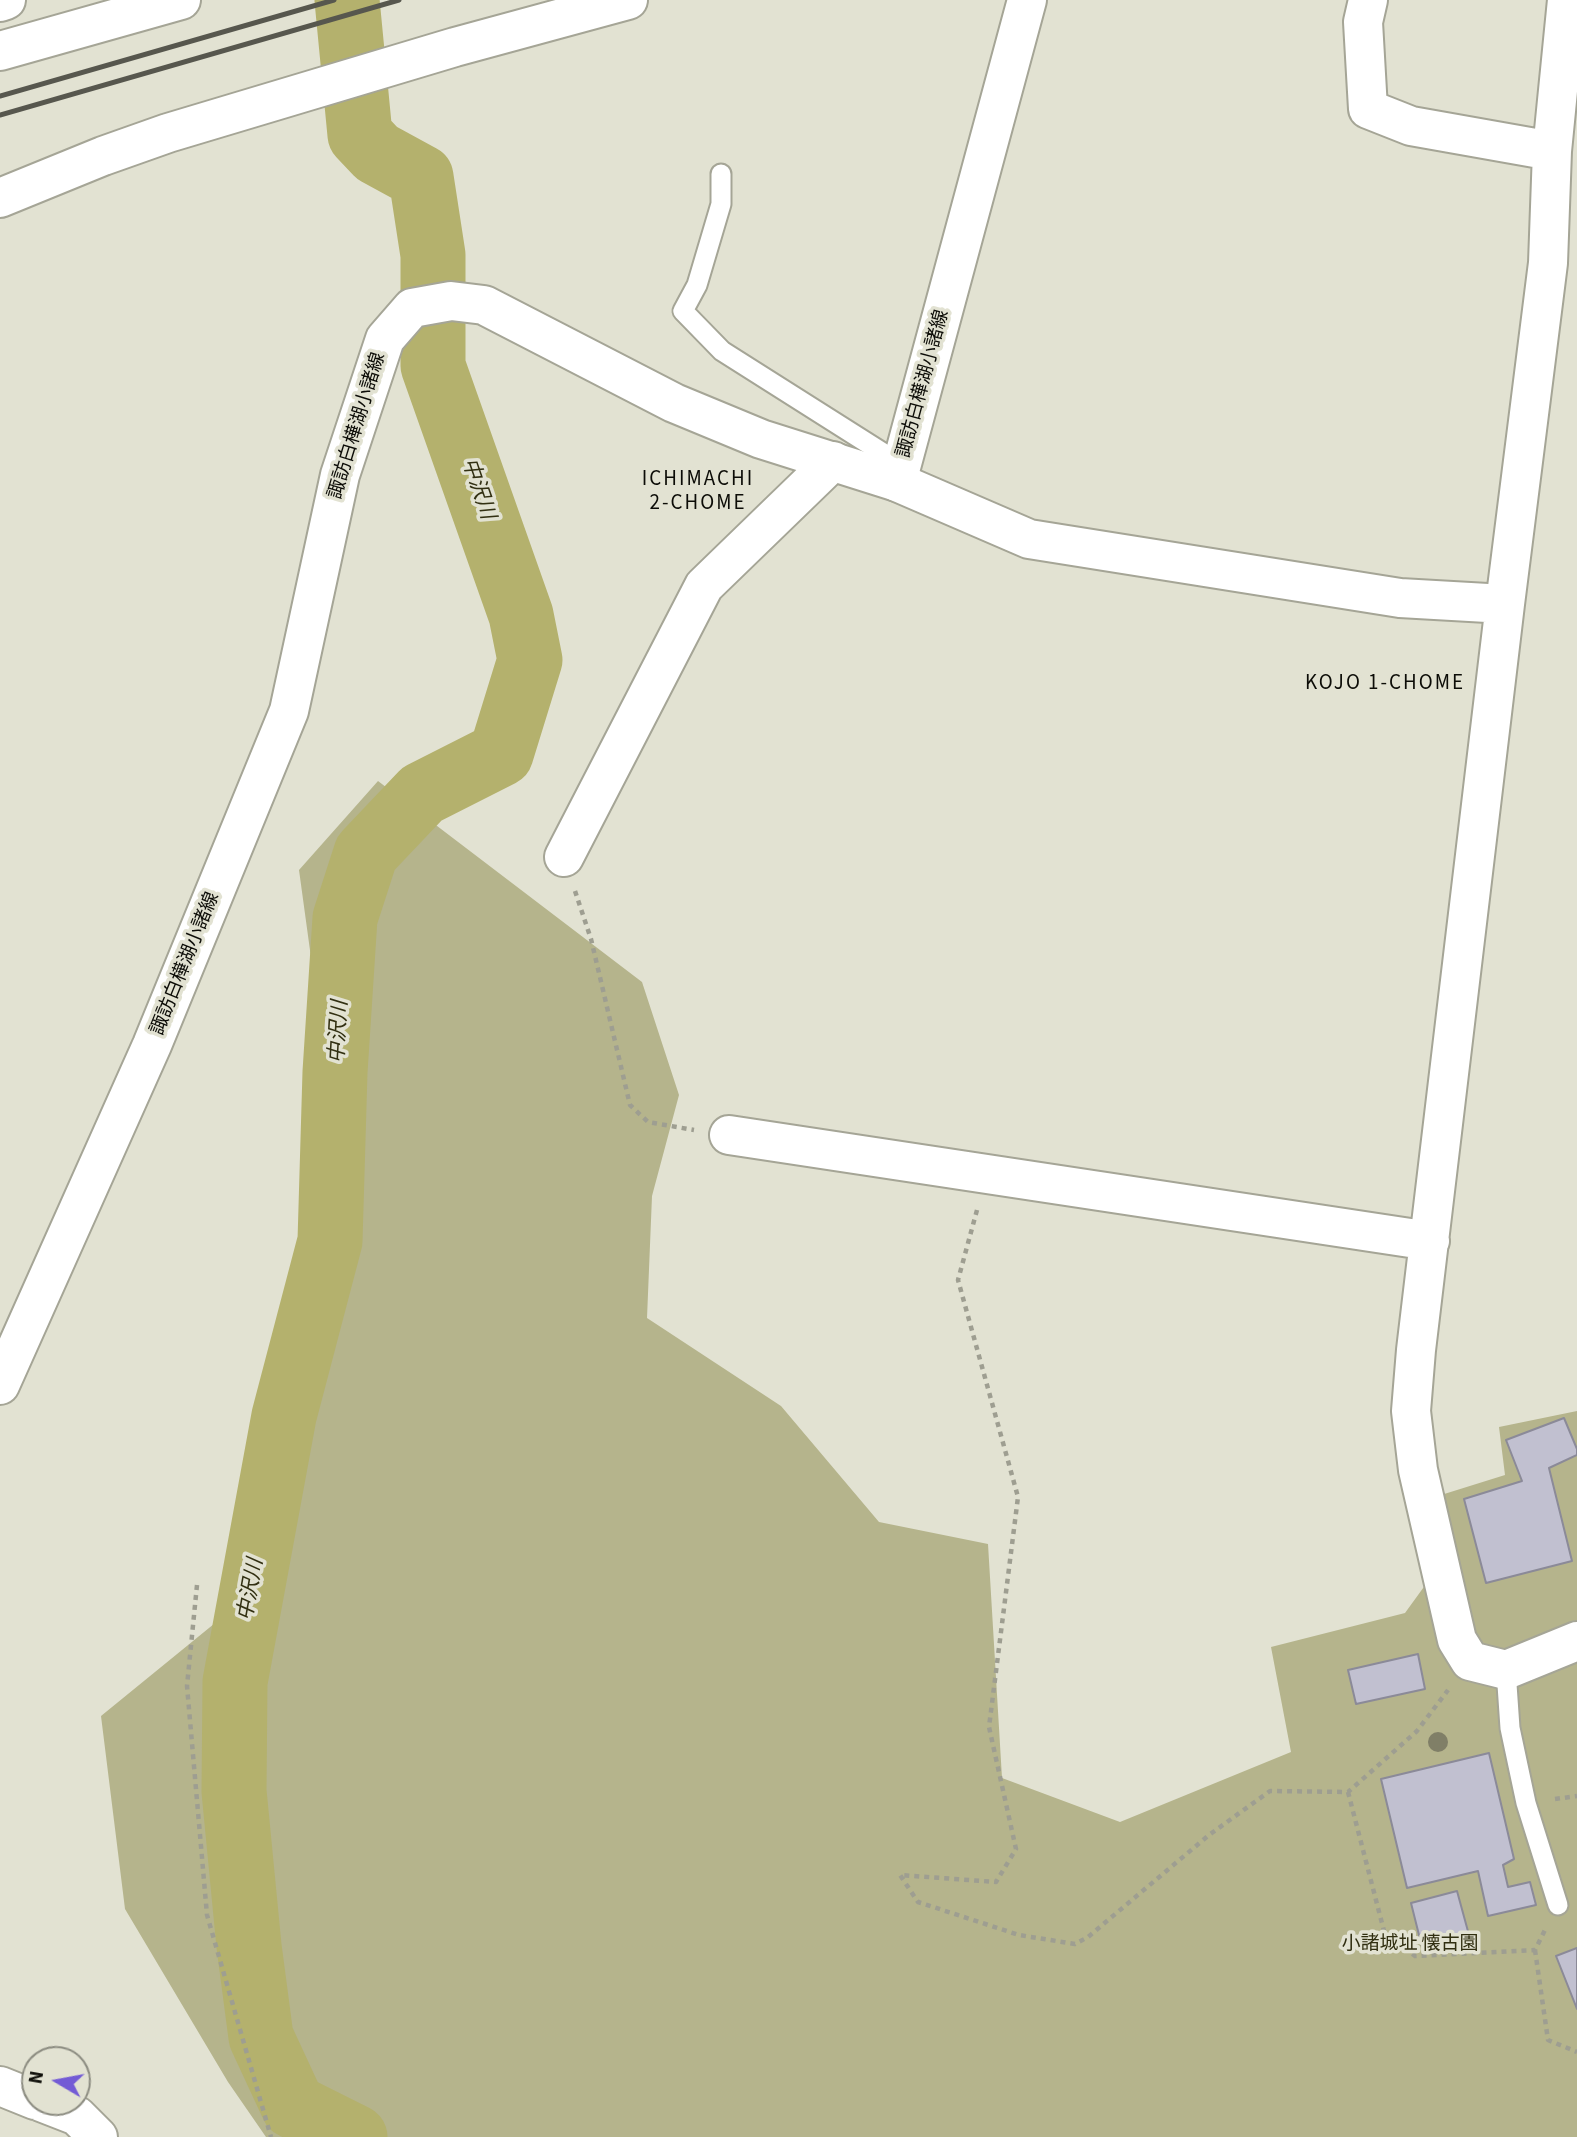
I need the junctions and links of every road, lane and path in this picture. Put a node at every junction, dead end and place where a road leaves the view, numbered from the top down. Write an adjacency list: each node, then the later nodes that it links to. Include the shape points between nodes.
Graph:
1 (181, 0): 6 (street)
2 (628, 0): 9 (street, via 168,133)
3 (1027, 0): 11 (street, 諏訪白樺湖小諸線)
4 (1368, 0): 7 (street, via 1363,22 1368,109 1411,126)
5 (1567, 0): 7 (street)
6 (0, 51)
7 (1552, 151): 12 (street, via 1548,263)
8 (721, 174): 11 (lane, via 721,204 697,285 683,311 722,351)
9 (1, 194)
10 (833, 461): 11 (street, 諏訪白樺湖小諸線); 13 (street, via 704,586); 17 (street, 諏訪白樺湖小諸線, via 761,439 674,403 484,306 451,301 412,308 385,339 340,475 289,711 152,1045)
11 (900, 473): 12 (street, via 1029,539 1400,598)
12 (1505, 604): 16 (street)
13 (564, 857): 14 (path, via 591,939 631,1105 648,1122)
14 (729, 1135): 15 (street)
15 (987, 1175): 16 (street); 21 (path, via 958,1280 1018,1497 989,1727 1016,1849 996,1882 900,1875 918,1902 1018,1935 1075,1944 1270,1791)
16 (1430, 1241): 20 (street, via 1411,1411 1418,1470 1457,1640)
17 (0, 1385)
18 (197, 1585): 29 (path, via 187,1686 207,1915)
19 (1577, 1641): 20 (street)
20 (1488, 1666): 21 (path); 22 (lane, via 1510,1728 1526,1803)
21 (1348, 1792): 23 (path, via 1384,1931 1415,1956)
22 (1558, 1905): 23 (path)
23 (1535, 1950): 24 (path, via 1548,2040)
24 (1577, 2052)
25 (0, 2086): 26 (street)
26 (21, 2094)
27 (77, 2116): 28 (street)
28 (98, 2137)
29 (271, 2137)

